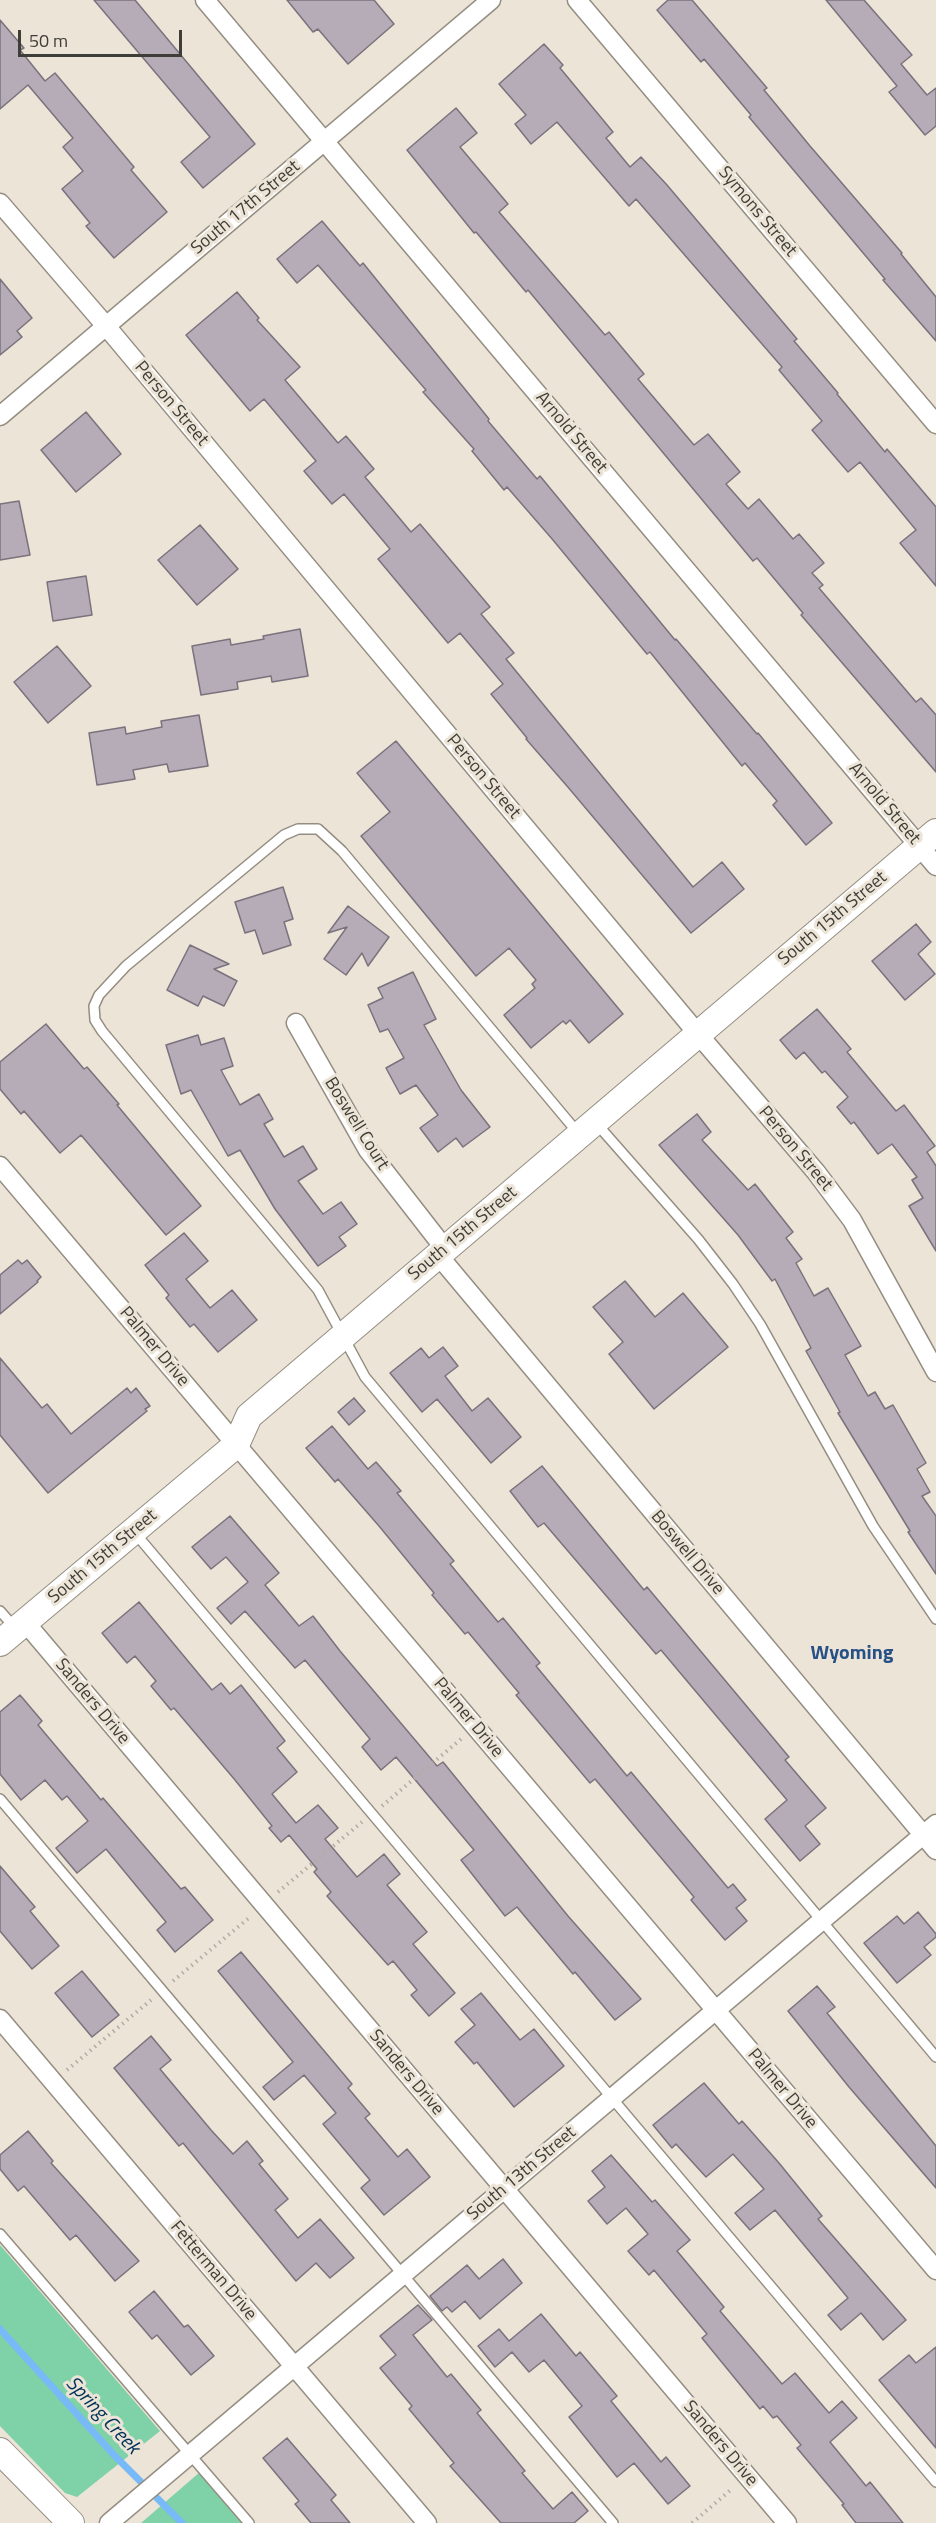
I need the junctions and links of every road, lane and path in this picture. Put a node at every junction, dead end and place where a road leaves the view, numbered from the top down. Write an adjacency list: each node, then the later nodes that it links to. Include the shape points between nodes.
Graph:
1 (205, 0): 4 (street, Arnold Street)
2 (492, 0): 4 (street, South 17th Street)
3 (577, 0): 8 (street, Symons Street)
4 (325, 141): 6 (street, South 17th Street); 9 (street, Arnold Street)
5 (0, 203): 6 (street, Person Street)
6 (106, 326): 7 (street, South 17th Street); 12 (street, Person Street)
7 (0, 416)
8 (936, 424)
9 (928, 839): 10 (street, Arnold Street); 12 (main road, South 15th Street)
10 (936, 866)
11 (296, 1023): 15 (street, Boswell Court, via 368,1150)
12 (698, 1034): 13 (main road, South 15th Street); 17 (street, Person Street, via 852,1220)
13 (587, 1128): 15 (main road, South 15th Street); 16 (lane, via 342,851 318,829 298,829 284,835 126,966 99,995 94,1006 95,1020 318,1290); 20 (lane, via 698,1239 733,1284 760,1324 873,1526)
14 (0, 1166): 18 (street, Palmer Drive)
15 (441, 1252): 16 (main road, South 15th Street); 23 (street, Boswell Drive)
16 (343, 1336): 18 (main road, South 15th Street, via 249,1416); 25 (lane, via 365,1377)
17 (936, 1372)
18 (236, 1445): 19 (main road, South 15th Street); 26 (street, Palmer Drive)
19 (133, 1532): 21 (main road, South 15th Street); 29 (lane)
20 (936, 1619)
21 (10, 1627): 30 (street, Sanders Drive)
22 (0, 1799): 33 (lane)
23 (930, 1829): 24 (street, Boswell Drive); 25 (street, South 13th Street)
24 (936, 1850)
25 (821, 1921): 26 (street, South 13th Street); 28 (lane)
26 (716, 2010): 29 (street, South 13th Street); 32 (street, Palmer Drive)
27 (0, 2019): 34 (street, Fetterman Drive)
28 (936, 2057)
29 (612, 2098): 30 (street, South 13th Street); 38 (lane)
30 (504, 2189): 33 (street, South 13th Street); 37 (street, Sanders Drive)
31 (0, 2234): 36 (lane)
32 (936, 2270)
33 (404, 2274): 34 (street, South 13th Street); 43 (lane)
34 (294, 2366): 36 (street, South 13th Street); 42 (street, Fetterman Drive)
35 (0, 2451): 39 (main road)
36 (189, 2455): 40 (street, South 13th Street); 41 (lane)
37 (747, 2476): 44 (path); 45 (street, Sanders Drive)
38 (936, 2482)
39 (71, 2523)
40 (109, 2523)
41 (249, 2523)
42 (427, 2523)
43 (613, 2523)
44 (692, 2523)
45 (787, 2523)

